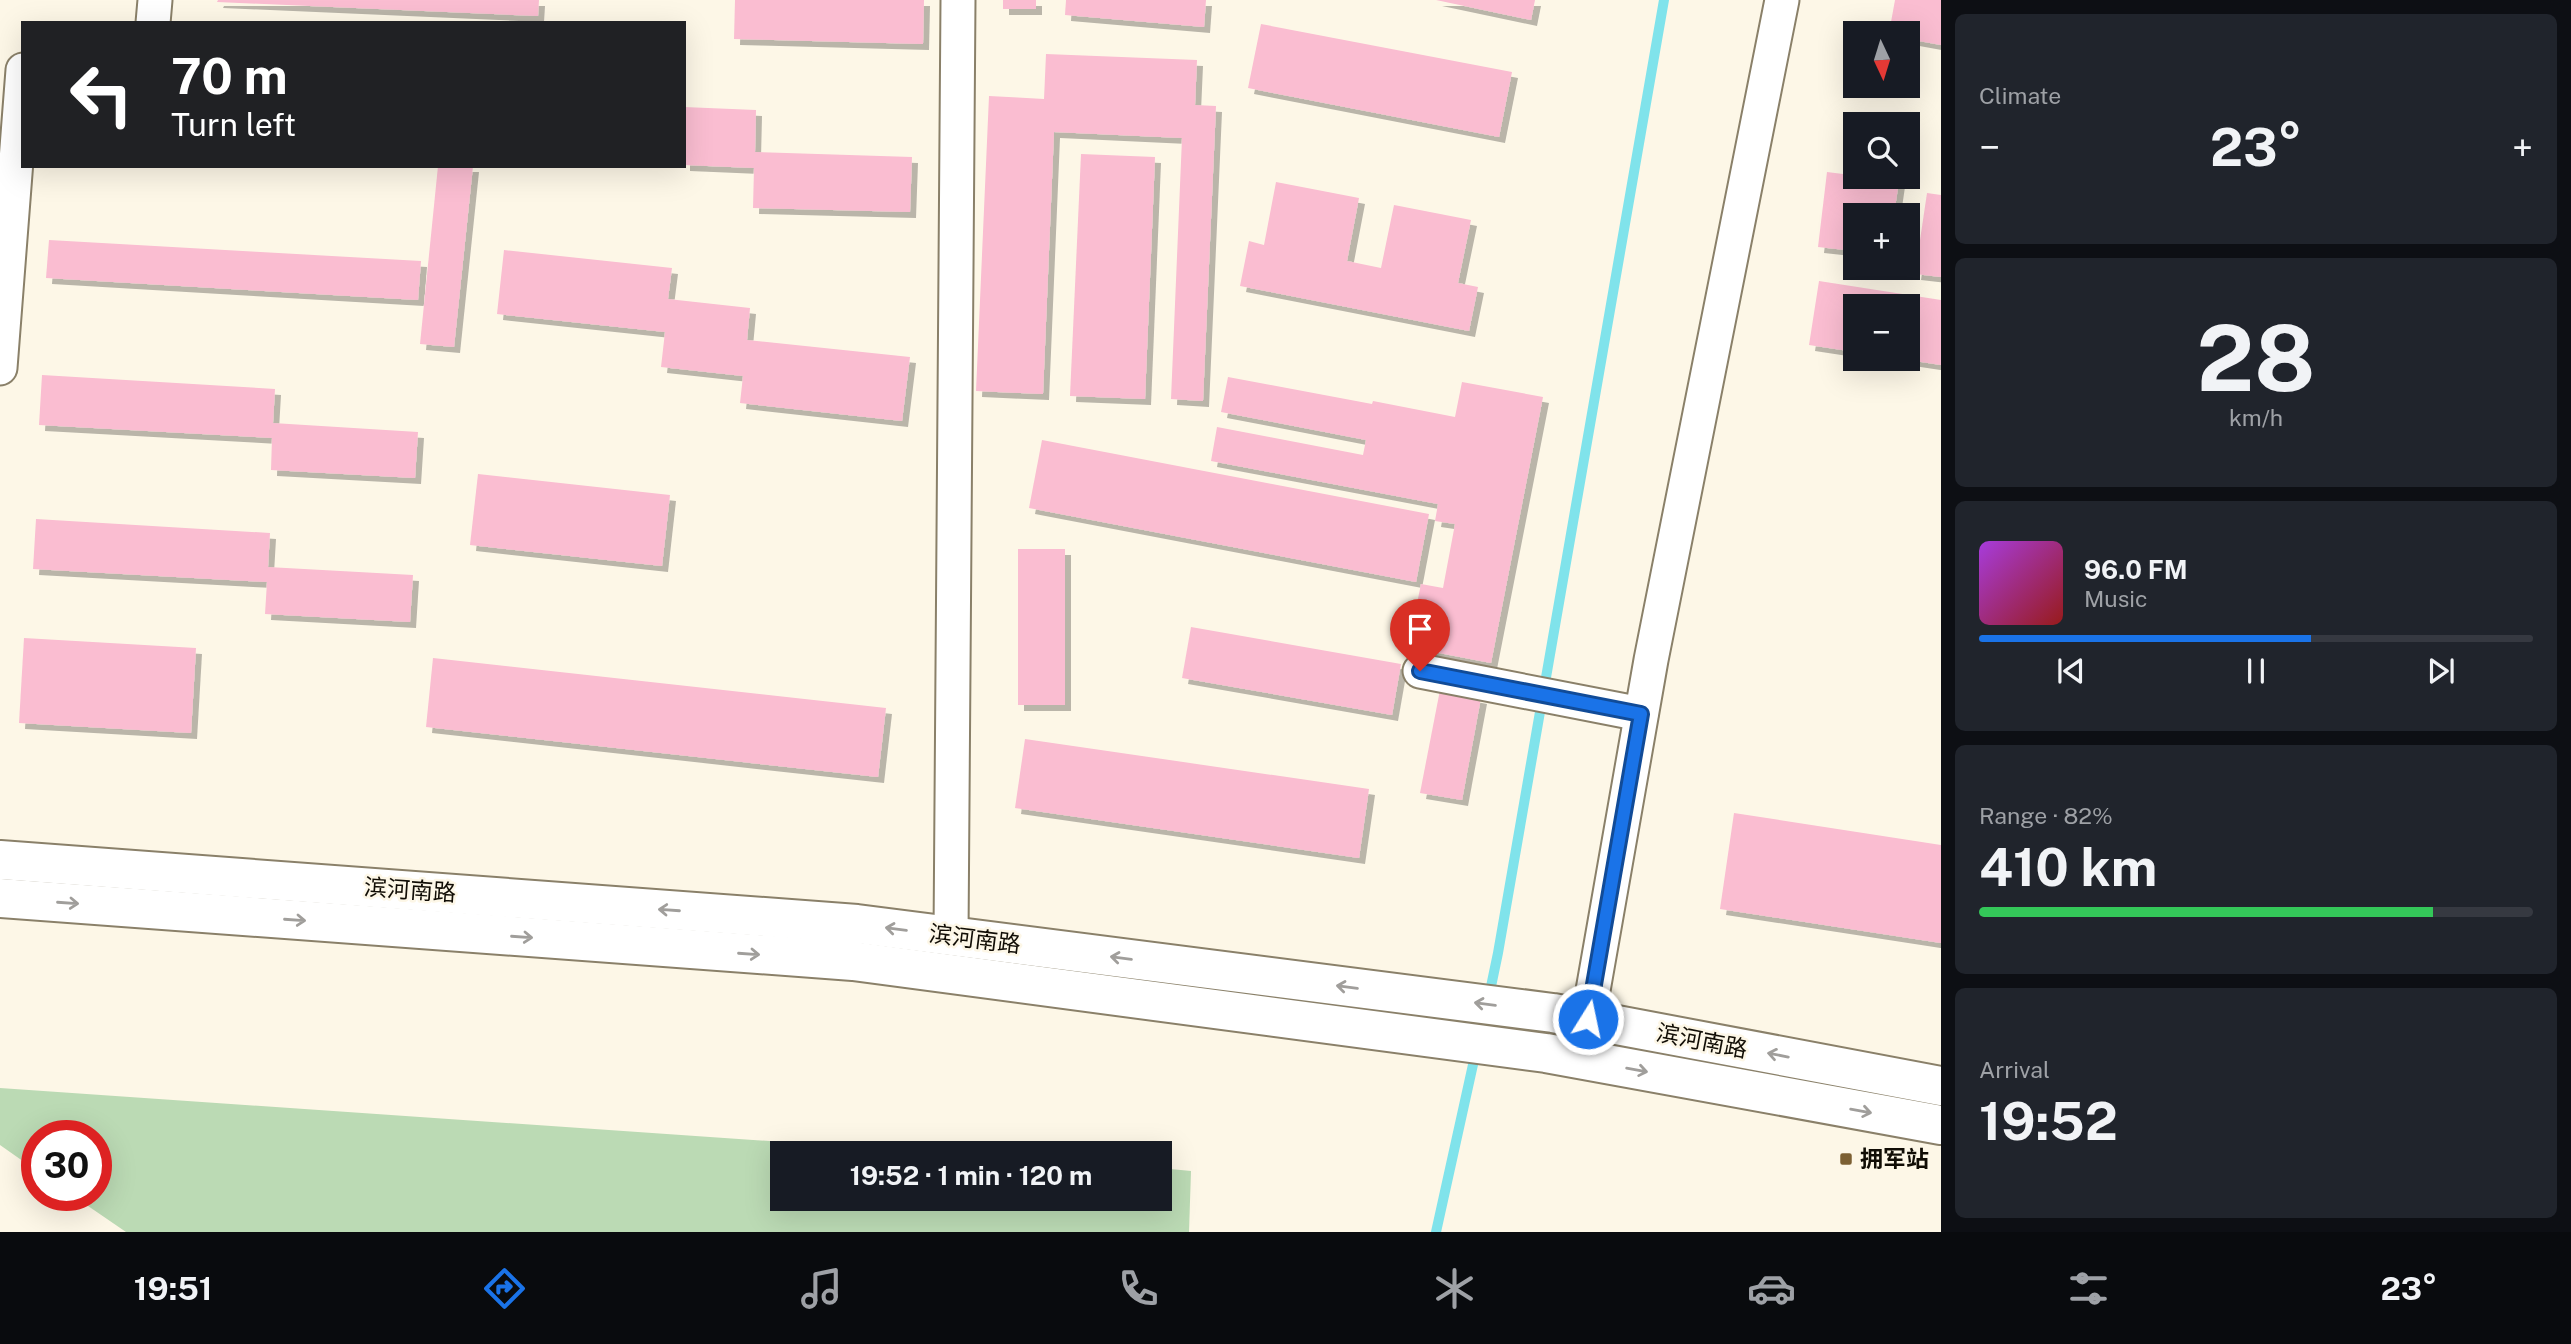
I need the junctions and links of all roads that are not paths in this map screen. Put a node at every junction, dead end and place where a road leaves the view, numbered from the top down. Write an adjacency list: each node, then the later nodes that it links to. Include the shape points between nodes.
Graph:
1 (155, 0): 4 (street)
2 (958, 0): 11 (street)
3 (1782, 0): 8 (street)
4 (153, 21)
5 (21, 96): 6 (street)
6 (0, 368)
7 (1420, 671): 8 (street)
8 (1641, 714): 12 (street)
9 (0, 860): 11 (highway, 滨河南路, one-way to 9, via 857,924)
10 (0, 898): 14 (highway, 滨河南路, one-way to 14, via 853,961 1546,1053)
11 (951, 936): 12 (highway, 滨河南路, one-way to 11)
12 (1570, 1016): 13 (highway, 滨河南路, one-way to 12)
13 (1941, 1086)
14 (1941, 1125)

